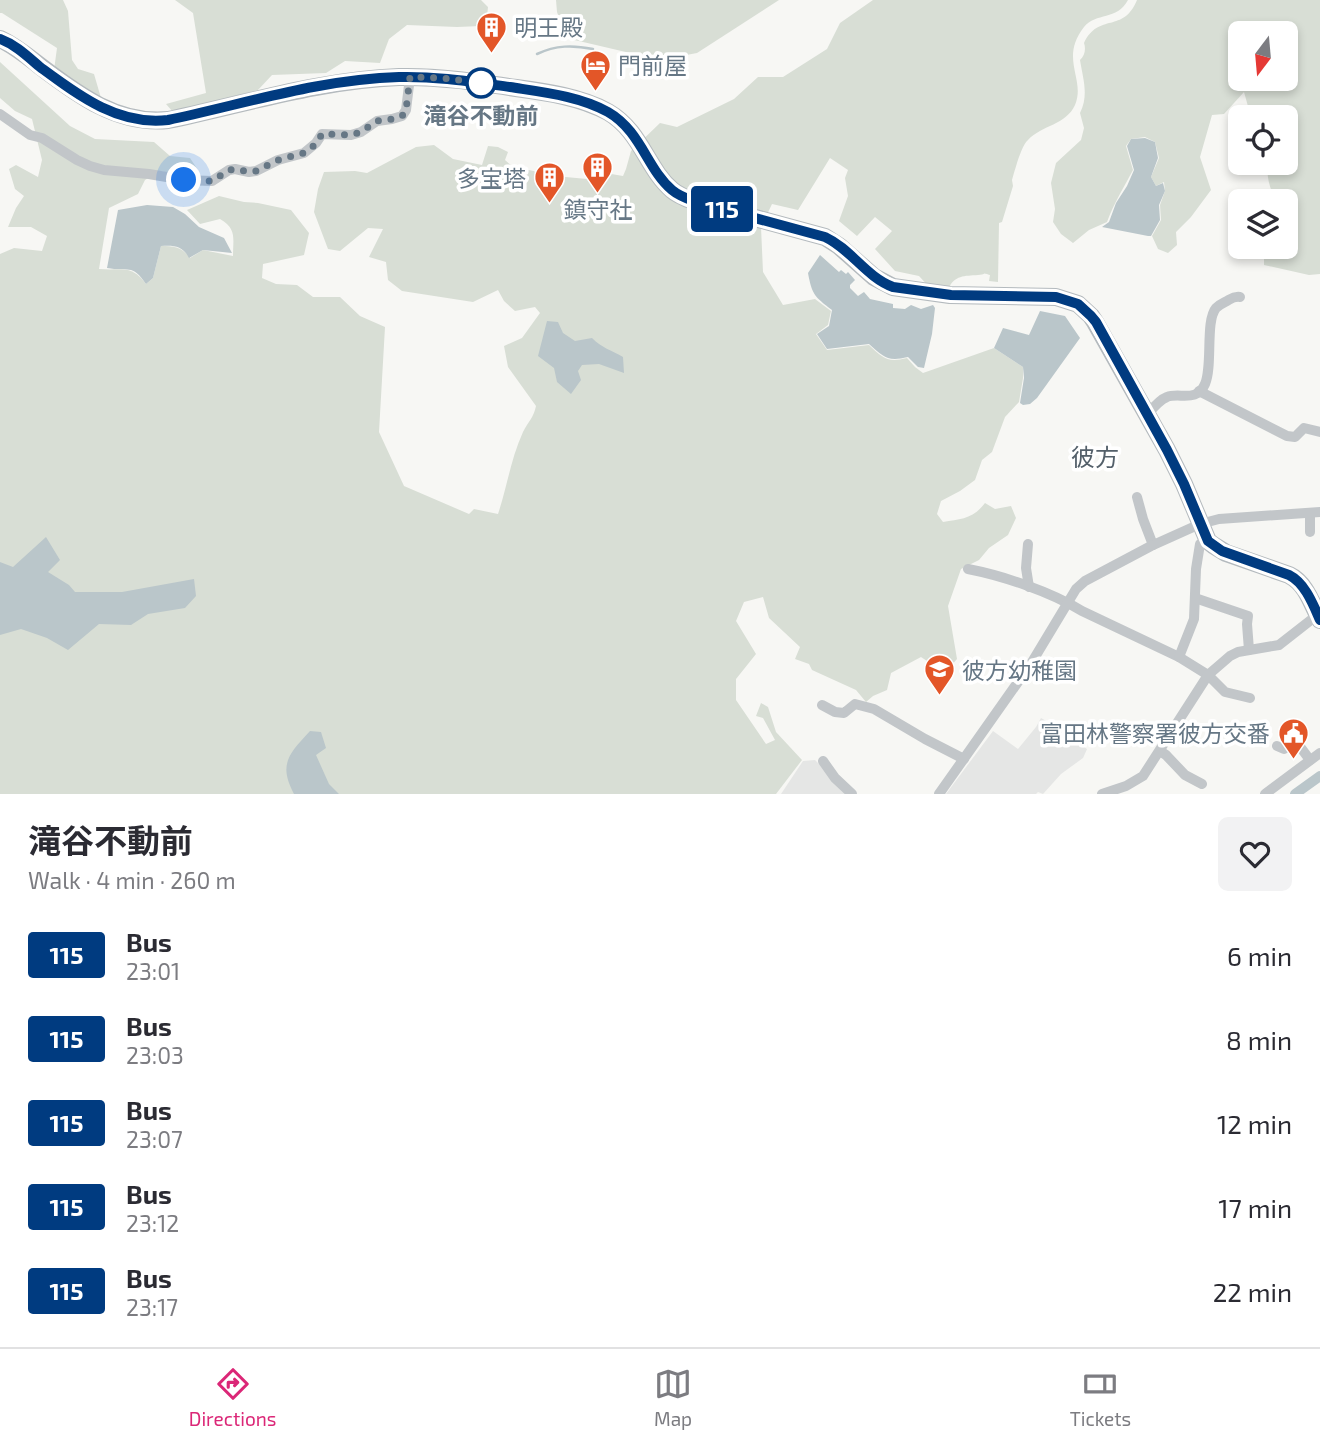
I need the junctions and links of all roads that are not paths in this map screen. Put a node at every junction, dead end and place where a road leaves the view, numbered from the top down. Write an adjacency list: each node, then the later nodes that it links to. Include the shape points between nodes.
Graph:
1 (0, 39): 2 (main road, via 98,106 151,121 343,82)
2 (410, 77): 3 (street, via 402,116 377,121 351,135 322,134 304,153 256,171 229,170 212,181 104,170 30,135); 6 (main road, via 526,89 600,108 626,126 664,181 682,197 825,237 893,287 951,295 1056,297 1078,304 1096,322)
3 (0, 114)
4 (1240, 297): 5 (street, via 1214,310 1206,383)
5 (1199, 391): 6 (street, via 1164,398); 7 (street, via 1287,436 1295,437 1304,428)
6 (1146, 415): 10 (main road)
7 (1320, 432)
8 (1137, 497): 14 (street)
9 (1315, 512): 10 (street); 11 (street)
10 (1200, 524): 12 (main road); 14 (street)
11 (1310, 532)
12 (1208, 540): 17 (street, via 1200,544 1197,556); 19 (main road, via 1222,551 1297,579)
13 (1028, 544): 16 (street)
14 (1153, 545): 18 (street, via 1085,581)
15 (968, 569): 16 (street)
16 (1029, 587): 18 (street)
17 (1195, 598): 20 (street, via 1248,616); 21 (street, via 1194,619)
18 (1068, 602): 21 (street); 28 (street)
19 (1319, 616): 20 (street, via 1279,645)
20 (1249, 650): 22 (street, via 1230,656)
21 (1179, 657): 22 (street)
22 (1208, 675): 23 (street, via 1225,692); 26 (street)
23 (1250, 698)
24 (822, 705): 28 (street, via 844,713 855,704 873,709)
25 (1277, 746): 27 (street, via 1283,749 1298,744)
26 (1160, 751): 30 (street); 31 (street)
27 (1315, 756): 35 (street)
28 (964, 759): 33 (street)
29 (823, 761): 32 (street)
30 (1202, 784)
31 (1131, 788): 34 (street)
32 (852, 794)
33 (939, 794)
34 (1102, 794)
35 (1265, 794)

